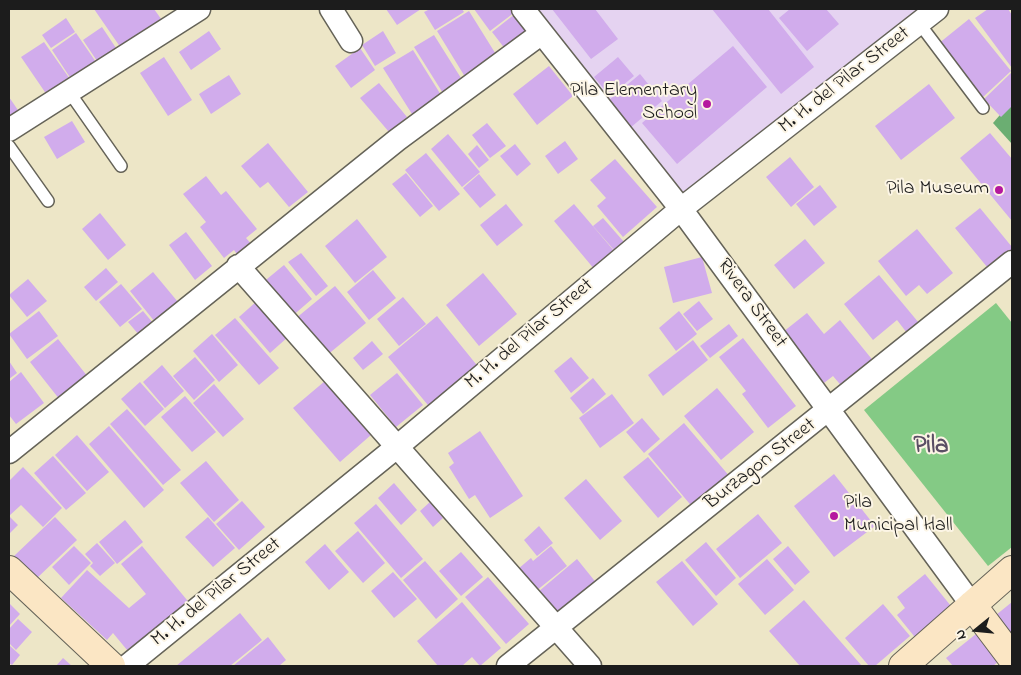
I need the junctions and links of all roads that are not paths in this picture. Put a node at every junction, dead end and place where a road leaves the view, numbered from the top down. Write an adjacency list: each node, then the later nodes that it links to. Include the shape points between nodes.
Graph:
1 (199, 9): 8 (street)
2 (331, 9): 7 (street)
3 (523, 9): 6 (street, Rivera Street)
4 (937, 9): 5 (street, M. H. del Pilar Street)
5 (919, 23): 9 (lane); 14 (street, M. H. del Pilar Street)
6 (542, 33): 14 (street, Rivera Street); 16 (street, via 397,140)
7 (351, 41)
8 (70, 93): 10 (street); 12 (lane)
9 (983, 108)
10 (9, 130)
11 (9, 146): 13 (lane)
12 (122, 166)
13 (48, 201)
14 (681, 209): 17 (street, Rivera Street); 18 (street, M. H. del Pilar Street)
15 (1012, 262): 17 (street, Burzagon Street)
16 (238, 266): 18 (street); 19 (street)
17 (829, 411): 22 (street, Rivera Street); 23 (street, Burzagon Street)
18 (398, 446): 23 (street); 26 (street, M. H. del Pilar Street)
19 (9, 452)
20 (9, 570): 25 (main road)
21 (1012, 570): 22 (main road)
22 (972, 605): 24 (main road); 29 (main road)
23 (554, 628): 27 (street, Burzagon Street); 28 (street)
24 (1012, 658)
25 (111, 666)
26 (127, 666)
27 (508, 666)
28 (590, 666)
29 (903, 666)

